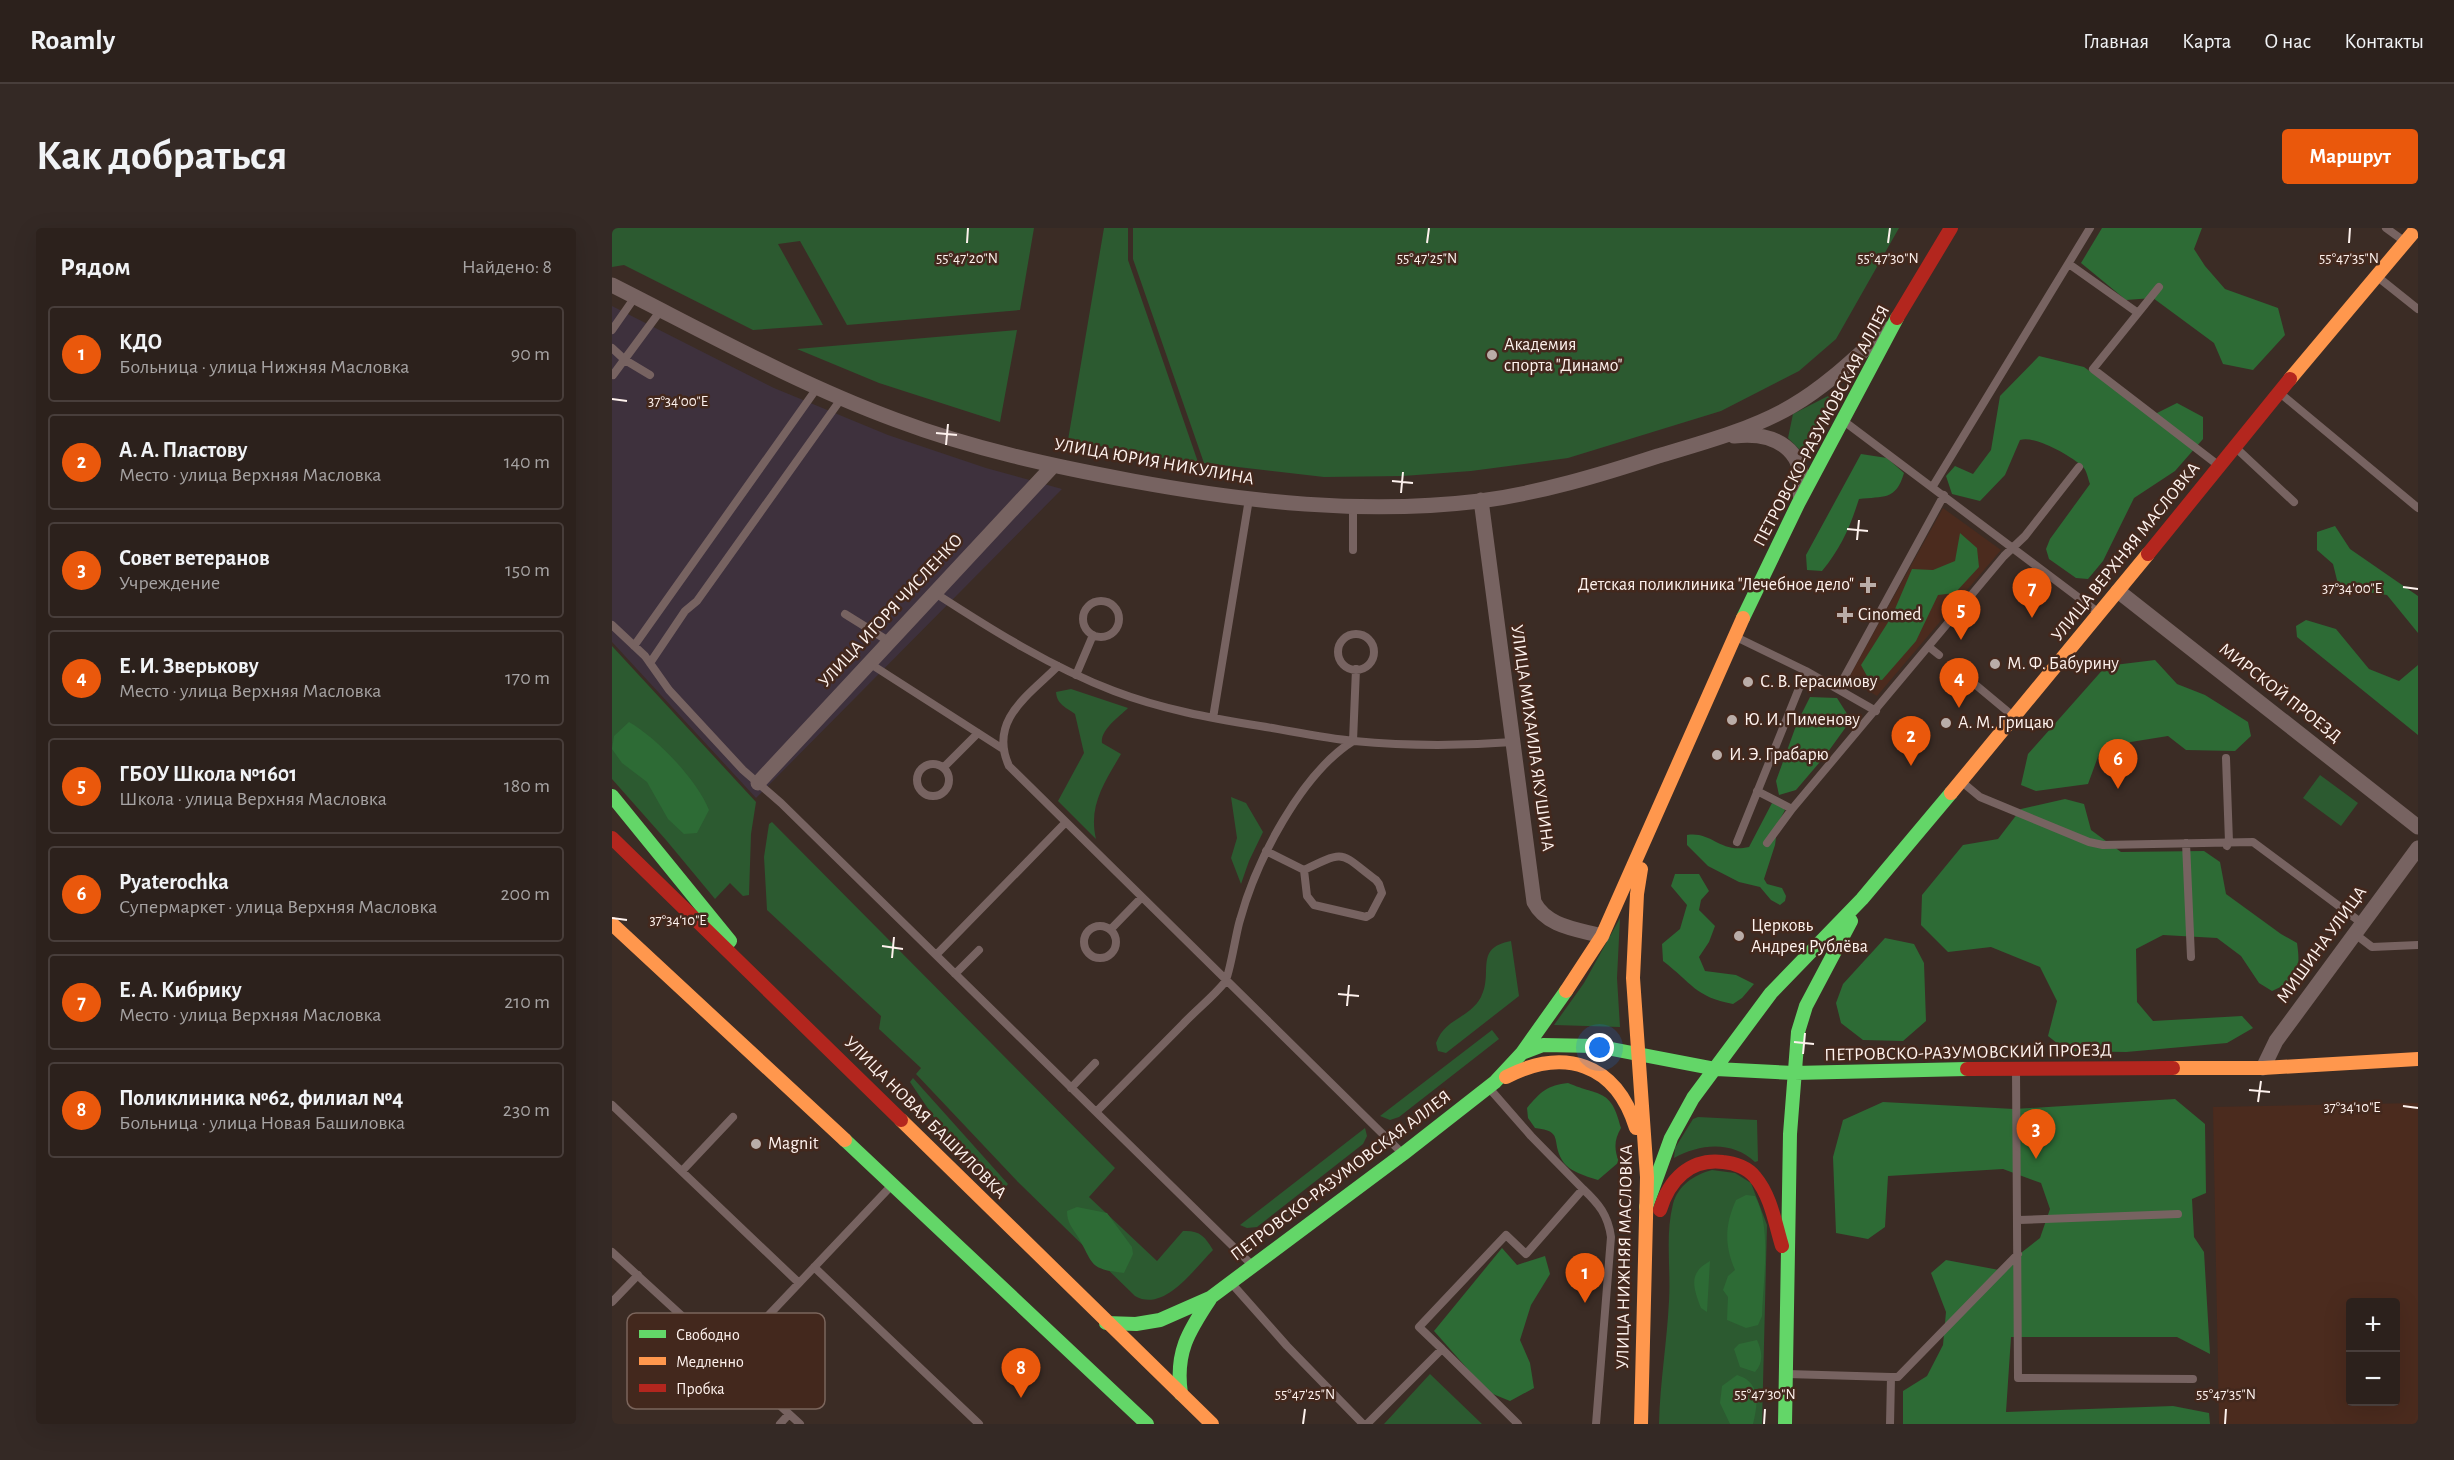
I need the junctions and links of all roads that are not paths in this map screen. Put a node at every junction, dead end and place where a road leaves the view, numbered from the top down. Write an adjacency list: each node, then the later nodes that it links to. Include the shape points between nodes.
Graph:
1 (1951, 228): 14 (street, ПЕТРОВСКО-РАЗУМОВСКАЯ АЛЛЕЯ)
2 (2090, 228): 6 (lane)
3 (2386, 228): 5 (lane)
4 (2418, 228): 5 (street, УЛИЦА ВЕРХНЯЯ МАСЛОВКА)
5 (2406, 243): 7 (street, УЛИЦА ВЕРХНЯЯ МАСЛОВКА)
6 (2069, 264): 13 (lane); 29 (lane)
7 (2377, 277): 11 (lane); 21 (street, УЛИЦА ВЕРХНЯЯ МАСЛОВКА)
8 (612, 285): 10 (street, УЛИЦА ЮРИЯ НИКУЛИНА)
9 (2159, 287): 13 (lane)
10 (635, 297): 12 (street, УЛИЦА ЮРИЯ НИКУЛИНА); 15 (lane)
11 (2418, 309)
12 (661, 310): 17 (lane); 20 (street, УЛИЦА ЮРИЯ НИКУЛИНА)
13 (2139, 313): 27 (lane, via 2093,369)
14 (1896, 320): 23 (street, ПЕТРОВСКО-РАЗУМОВСКАЯ АЛЛЕЯ); 24 (street, УЛИЦА ЮРИЯ НИКУЛИНА, via 1808,397 1776,415)
15 (612, 330)
16 (612, 348): 17 (lane)
17 (625, 360): 18 (lane); 19 (lane)
18 (614, 375)
19 (650, 375)
20 (817, 388): 22 (street, УЛИЦА ЮРИЯ НИКУЛИНА); 47 (lane)
21 (2279, 392): 25 (street, УЛИЦА ВЕРХНЯЯ МАСЛОВКА); 36 (lane)
22 (842, 399): 26 (street, УЛИЦА ЮРИЯ НИКУЛИНА, via 941,436); 50 (lane)
23 (1844, 421): 29 (lane); 34 (street, ПЕТРОВСКО-РАЗУМОВСКАЯ АЛЛЕЯ)
24 (1716, 438): 32 (street, УЛИЦА ЮРИЯ НИКУЛИНА, via 1613,471); 34 (street, УЛИЦА ЮРИЯ НИКУЛИНА, via 1751,434 1781,443 1797,461 1801,473)
25 (2235, 447): 27 (street, УЛИЦА ВЕРХНЯЯ МАСЛОВКА); 33 (lane)
26 (1053, 466): 31 (street, УЛИЦА ЮРИЯ НИКУЛИНА); 40 (street, УЛИЦА ИГОРЯ ЧИСЛЕНКО)
27 (2219, 466): 39 (street, УЛИЦА ВЕРХНЯЯ МАСЛОВКА)
28 (2079, 467): 37 (lane)
29 (1933, 486): 30 (lane)
30 (1944, 495): 37 (lane); 57 (lane)
31 (1249, 499): 35 (street, УЛИЦА ЮРИЯ НИКУЛИНА); 60 (lane)
32 (1481, 500): 35 (street, УЛИЦА ЮРИЯ НИКУЛИНА, via 1417,507); 63 (street, УЛИЦА МИХАИЛА ЯКУШИНА)
33 (2294, 502)
34 (1798, 504): 45 (street, ПЕТРОВСКО-РАЗУМОВСКАЯ АЛЛЕЯ)
35 (1353, 507): 38 (lane)
36 (2418, 508)
37 (2014, 548): 42 (lane); 48 (lane)
38 (1353, 550)
39 (2118, 591): 42 (street, УЛИЦА ВЕРХНЯЯ МАСЛОВКА); 73 (street, МИРСКОЙ ПРОЕЗД)
40 (935, 593): 46 (street, УЛИЦА ИГОРЯ ЧИСЛЕНКО); 52 (lane, via 993,631)
41 (845, 614): 46 (lane)
42 (2100, 614): 59 (street, УЛИЦА ВЕРХНЯЯ МАСЛОВКА)
43 (612, 625): 47 (lane)
44 (1093, 635): 44 (lane, via 1084,626 1084,613 1095,602 1107,602 1118,614 1116,627 1106,635); 55 (lane)
45 (1735, 636): 54 (lane); 75 (street, ПЕТРОВСКО-РАЗУМОВСКАЯ АЛЛЕЯ)
46 (890, 642): 51 (street, УЛИЦА ИГОРЯ ЧИСЛЕНКО)
47 (634, 646): 50 (lane)
48 (1929, 647): 49 (lane); 58 (lane)
49 (1939, 655)
50 (650, 663): 68 (lane, via 669,690)
51 (869, 663): 61 (lane); 68 (street, УЛИЦА ИГОРЯ ЧИСЛЕНКО)
52 (1058, 666): 55 (lane); 64 (lane, via 1008,718)
53 (1356, 669): 53 (lane, via 1343,663 1339,649 1346,638 1360,634 1372,643 1374,653 1371,663); 62 (lane)
54 (1806, 671): 57 (lane); 69 (lane)
55 (1076, 675): 60 (lane, via 1140,700)
56 (1977, 686): 59 (lane)
57 (1838, 689): 58 (lane)
58 (1876, 711): 71 (lane)
59 (2013, 716): 67 (street, УЛИЦА ВЕРХНЯЯ МАСЛОВКА)
60 (1213, 718): 62 (lane)
61 (978, 733): 64 (lane); 66 (lane)
62 (1353, 741): 63 (lane, via 1414,745); 81 (lane, via 1338,750 1303,792)
63 (1513, 742): 88 (street, УЛИЦА МИХАИЛА ЯКУШИНА, via 1534,902 1549,920)
64 (1003, 749): 72 (lane, via 1009,766)
65 (2226, 758): 79 (lane)
66 (944, 767): 66 (lane, via 949,777 945,791 936,796 921,791 917,783 920,770 934,764)
67 (1960, 780): 78 (lane, via 1980,797 2089,842); 84 (street, УЛИЦА ВЕРХНЯЯ МАСЛОВКА)
68 (758, 783): 92 (lane)
69 (1757, 791): 71 (lane); 76 (lane)
70 (612, 796): 96 (street)
71 (1792, 809): 77 (lane)
72 (1066, 822): 83 (lane); 92 (lane)
73 (2418, 826)
74 (612, 838): 96 (street, УЛИЦА НОВАЯ БАШИЛОВКА)
75 (1646, 842): 88 (street, ПЕТРОВСКО-РАЗУМОВСКАЯ АЛЛЕЯ); 99 (street, ПЕТРОВСКО-РАЗУМОВСКАЯ АЛЛЕЯ, via 1634,938)
76 (1737, 842)
77 (1767, 843)
78 (2186, 843): 79 (lane); 93 (lane)
79 (2228, 845): 87 (lane, via 2253,842)
80 (2418, 848): 87 (street, МИШИНА УЛИЦА)
81 (1266, 851): 82 (lane); 95 (lane, via 1241,914)
82 (1304, 870): 82 (lane, via 1334,855 1343,856 1376,880 1382,893 1366,917 1314,905 1307,896)
83 (1142, 897): 86 (lane); 95 (lane)
84 (1862, 899): 104 (street, УЛИЦА ВЕРХНЯЯ МАСЛОВКА, via 1771,993); 105 (street, УЛИЦА ВЕРХНЯЯ МАСЛОВКА, via 1806,1006 1798,1032)
85 (612, 924): 97 (street)
86 (1111, 929): 86 (lane, via 1117,943 1113,952 1101,958 1088,953 1084,941 1089,930 1102,925)
87 (2359, 929): 90 (lane, via 2372,947); 103 (street, МИШИНА УЛИЦА, via 2276,1041)
88 (1602, 936): 98 (street, ПЕТРОВСКО-РАЗУМОВСКАЯ АЛЛЕЯ)
89 (612, 940): 97 (street)
90 (2418, 945)
91 (979, 950): 94 (lane)
92 (936, 955): 94 (lane)
93 (2191, 957)
94 (955, 974): 107 (lane)
95 (1226, 980): 109 (lane); 111 (lane)
96 (772, 992): 132 (street, УЛИЦА НОВАЯ БАШИЛОВКА)
97 (691, 996): 114 (street)
98 (1522, 1053): 99 (street, ПЕТРОВСКО-РАЗУМОВСКИЙ ПРОЕЗД, via 1543,1044 1564,1044); 106 (street, ПЕТРОВСКО-РАЗУМОВСКАЯ АЛЛЕЯ)
99 (1638, 1054): 104 (street, ПЕТРОВСКО-РАЗУМОВСКИЙ ПРОЕЗД); 113 (street, УЛИЦА НИЖНЯЯ МАСЛОВКА)
100 (2418, 1059): 103 (street, ПЕТРОВСКО-РАЗУМОВСКИЙ ПРОЕЗД)
101 (1095, 1063): 107 (lane)
102 (2016, 1068): 103 (street, ПЕТРОВСКО-РАЗУМОВСКИЙ ПРОЕЗД); 105 (street, ПЕТРОВСКО-РАЗУМОВСКИЙ ПРОЕЗД); 118 (lane)
103 (2263, 1068)
104 (1716, 1069): 105 (street, ПЕТРОВСКО-РАЗУМОВСКИЙ ПРОЕЗД); 116 (street, УЛИЦА ВЕРХНЯЯ МАСЛОВКА, via 1676,1128)
105 (1794, 1074): 123 (street)
106 (1491, 1084): 111 (street, ПЕТРОВСКО-РАЗУМОВСКАЯ АЛЛЕЯ); 113 (street, ПЕТРОВСКО-РАЗУМОВСКАЯ АЛЛЕЯ, via 1532,1065 1553,1062 1570,1062 1607,1077 1621,1091 1634,1118); 115 (lane, via 1531,1136)
107 (1071, 1088): 109 (lane)
108 (612, 1105): 112 (lane)
109 (1096, 1112): 121 (lane)
110 (733, 1118): 112 (lane)
111 (1403, 1154): 121 (street, ПЕТРОВСКО-РАЗУМОВСКАЯ АЛЛЕЯ)
112 (682, 1171): 127 (lane)
113 (1647, 1177): 116 (street, УЛИЦА НИЖНЯЯ МАСЛОВКА)
114 (893, 1184): 122 (lane); 143 (street)
115 (1583, 1189): 133 (lane, via 1526,1254 1506,1235 1419,1327); 147 (lane, via 1601,1207 1609,1221 1611,1237)
116 (1646, 1207): 124 (street, УЛИЦА НИЖНЯЯ МАСЛОВКА)
117 (2178, 1214): 118 (lane)
118 (2019, 1220): 120 (lane)
119 (612, 1252): 125 (lane)
120 (2018, 1254): 135 (lane, via 1898,1377); 136 (lane, via 2018,1378)
121 (1253, 1266): 126 (street, ПЕТРОВСКО-РАЗУМОВСКАЯ АЛЛЕЯ)
122 (814, 1267): 127 (lane); 142 (lane)
123 (1788, 1267): 124 (street, via 1770,1205 1754,1176 1733,1163 1706,1161 1690,1166 1669,1186 1661,1203); 134 (street)
124 (1645, 1270): 148 (street, УЛИЦА НИЖНЯЯ МАСЛОВКА)
125 (638, 1275): 129 (lane); 130 (lane)
126 (1231, 1282): 128 (street, ПЕТРОВСКО-РАЗУМОВСКАЯ АЛЛЕЯ); 145 (lane, via 1287,1346)
127 (799, 1283): 131 (lane)
128 (1210, 1298): 132 (street, ПЕТРОВСКО-РАЗУМОВСКАЯ АЛЛЕЯ, via 1148,1324); 137 (street, ПЕТРОВСКО-РАЗУМОВСКАЯ АЛЛЕЯ, via 1182,1346 1177,1363)
129 (612, 1302)
130 (679, 1313)
131 (771, 1313)
132 (1106, 1323): 137 (street, УЛИЦА НОВАЯ БАШИЛОВКА)
133 (1442, 1349): 145 (lane); 146 (lane)
134 (1785, 1374): 135 (lane); 149 (street)
135 (1891, 1377): 150 (lane)
136 (2193, 1379)
137 (1180, 1394): 144 (street, УЛИЦА НОВАЯ БАШИЛОВКА)
138 (784, 1409): 139 (lane)
139 (789, 1414): 140 (lane); 141 (lane)
140 (780, 1424)
141 (800, 1424)
142 (979, 1424)
143 (1147, 1424)
144 (1212, 1424)
145 (1365, 1424)
146 (1518, 1424)
147 (1596, 1424)
148 (1641, 1424)
149 (1785, 1424)
150 (1890, 1424)

